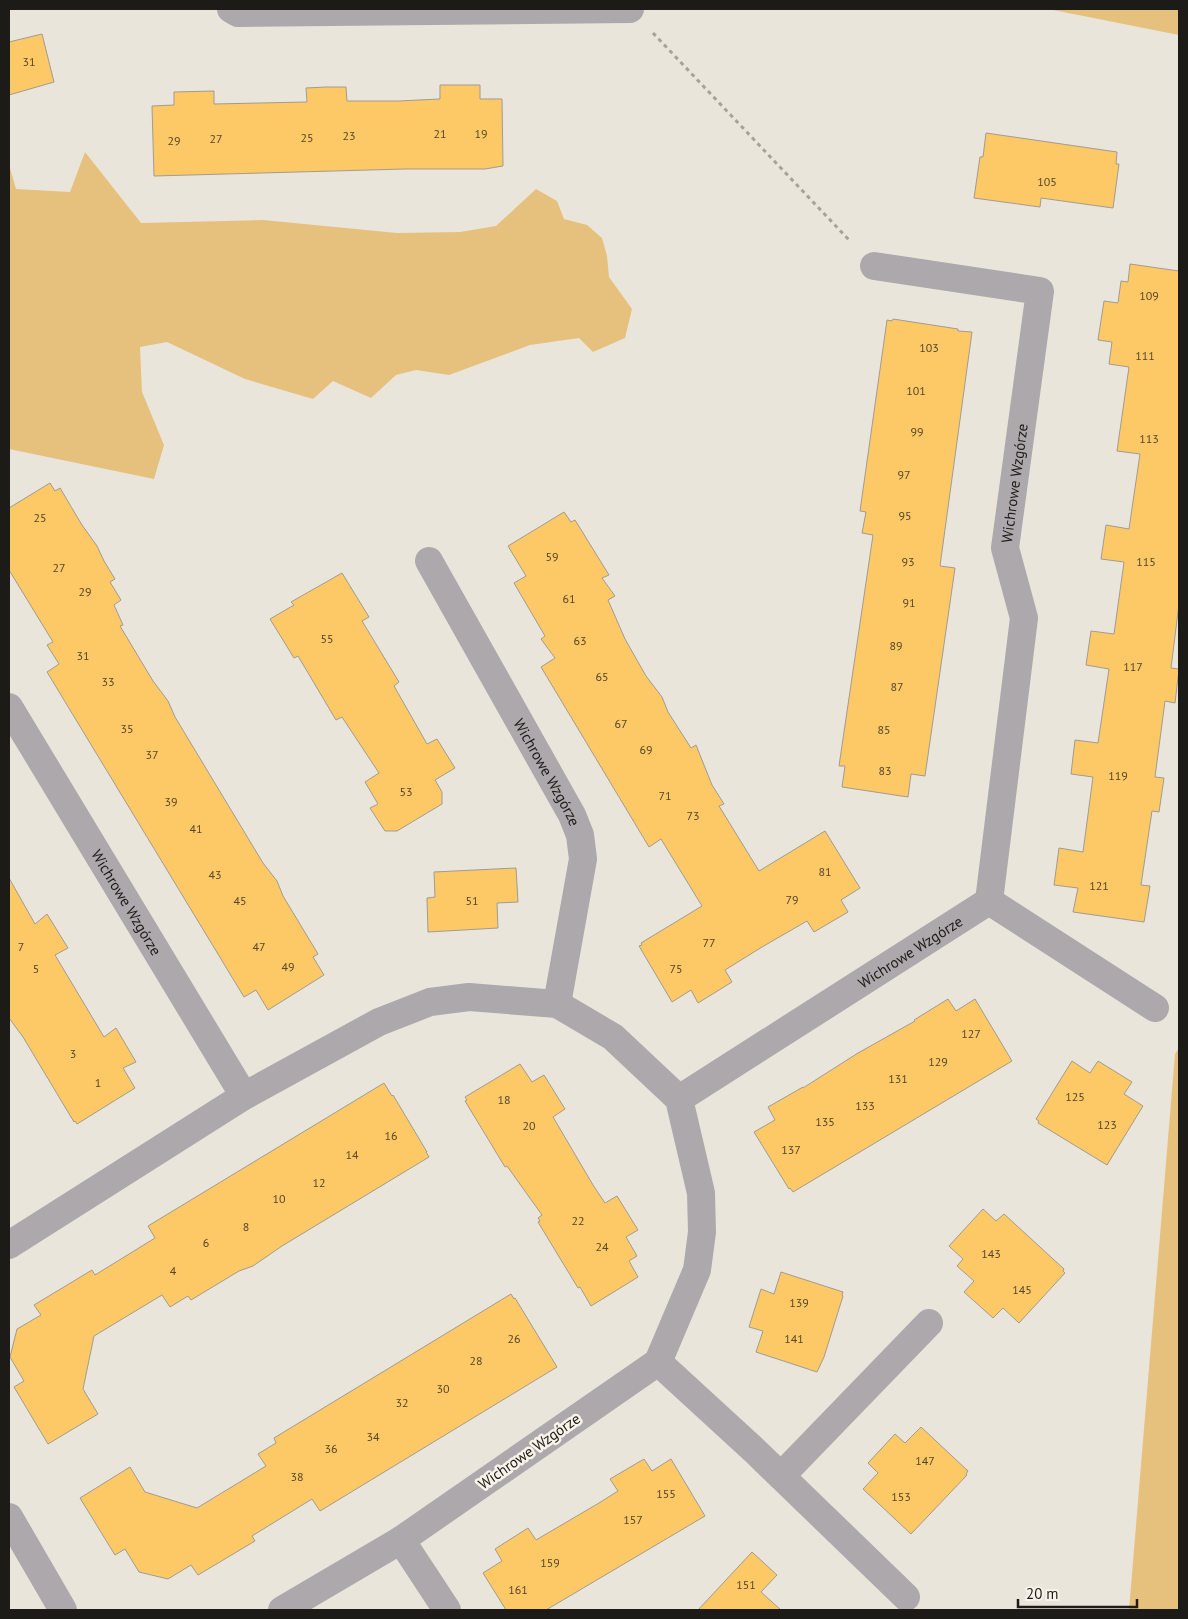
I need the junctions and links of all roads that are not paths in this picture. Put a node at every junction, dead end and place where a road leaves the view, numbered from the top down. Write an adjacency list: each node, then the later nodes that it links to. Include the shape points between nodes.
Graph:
1 (231, 9): 2 (street, via 238,13)
2 (630, 9)
3 (874, 266): 6 (street, Wichrowe Wzgórze, via 1040,291 1005,548 1024,618)
4 (429, 562): 7 (street, Wichrowe Wzgórze, via 572,815 580,835 583,859)
5 (9, 707): 9 (street, Wichrowe Wzgórze)
6 (989, 901): 8 (street); 10 (street, Wichrowe Wzgórze)
7 (557, 1004): 9 (street, via 470,997 430,1002 379,1022); 10 (street, via 613,1037)
8 (1155, 1008)
9 (244, 1096): 11 (street)
10 (679, 1099): 13 (street, via 701,1193 702,1232 697,1270)
11 (9, 1245)
12 (929, 1323): 14 (street)
13 (658, 1362): 14 (street); 16 (street, Wichrowe Wzgórze)
14 (781, 1476): 17 (street)
15 (9, 1517): 18 (street)
16 (401, 1540): 19 (street, Wichrowe Wzgórze); 20 (street)
17 (906, 1597)
18 (63, 1610)
19 (282, 1610)
20 (447, 1610)

